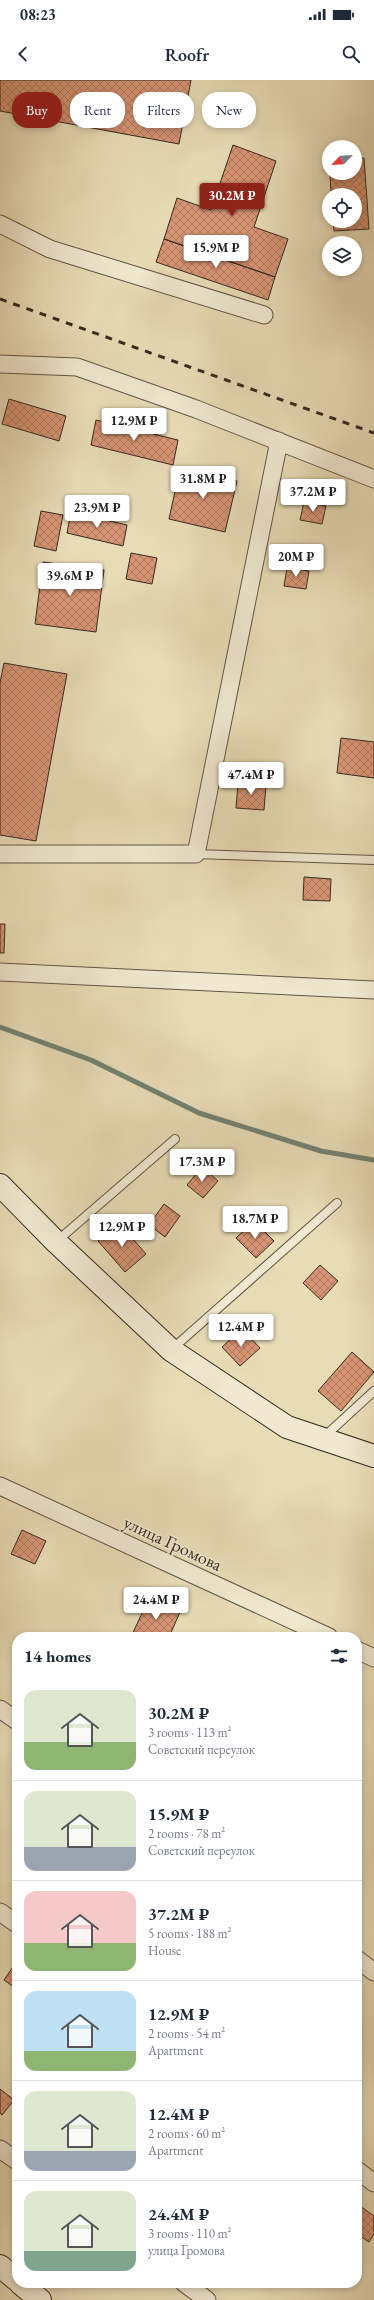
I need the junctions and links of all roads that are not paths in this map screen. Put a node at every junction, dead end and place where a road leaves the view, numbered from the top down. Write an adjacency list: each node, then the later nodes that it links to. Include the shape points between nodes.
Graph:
1 (0, 224): 2 (street, via 50,249)
2 (264, 315)
3 (0, 364): 4 (street, via 77,366)
4 (279, 441): 5 (street); 7 (street)
5 (374, 479)
6 (0, 854): 7 (street)
7 (196, 854): 8 (lane)
8 (374, 860)
9 (0, 972): 10 (street)
10 (374, 990)
11 (175, 1139): 14 (lane)
12 (0, 1185): 14 (main road)
13 (337, 1203): 15 (lane)
14 (56, 1242): 15 (main road)
15 (171, 1350): 17 (main road, via 287,1427)
16 (374, 1391): 17 (lane)
17 (322, 1439): 18 (main road)
18 (374, 1456)
19 (0, 1486): 20 (street, улица Громова)
20 (318, 1632)
21 (362, 1652): 22 (street)
22 (374, 1658)
23 (0, 1709): 24 (street)
24 (12, 1717)
25 (0, 1912): 26 (street)
26 (12, 1920)
27 (362, 1963): 28 (street)
28 (374, 1972)
29 (0, 2149): 30 (street)
30 (12, 2157)
31 (362, 2174): 32 (street)
32 (374, 2183)
33 (0, 2266): 34 (main road)
34 (12, 2276)
35 (26, 2288): 37 (main road)
36 (191, 2288): 38 (street)
37 (40, 2300)
38 (207, 2300)

